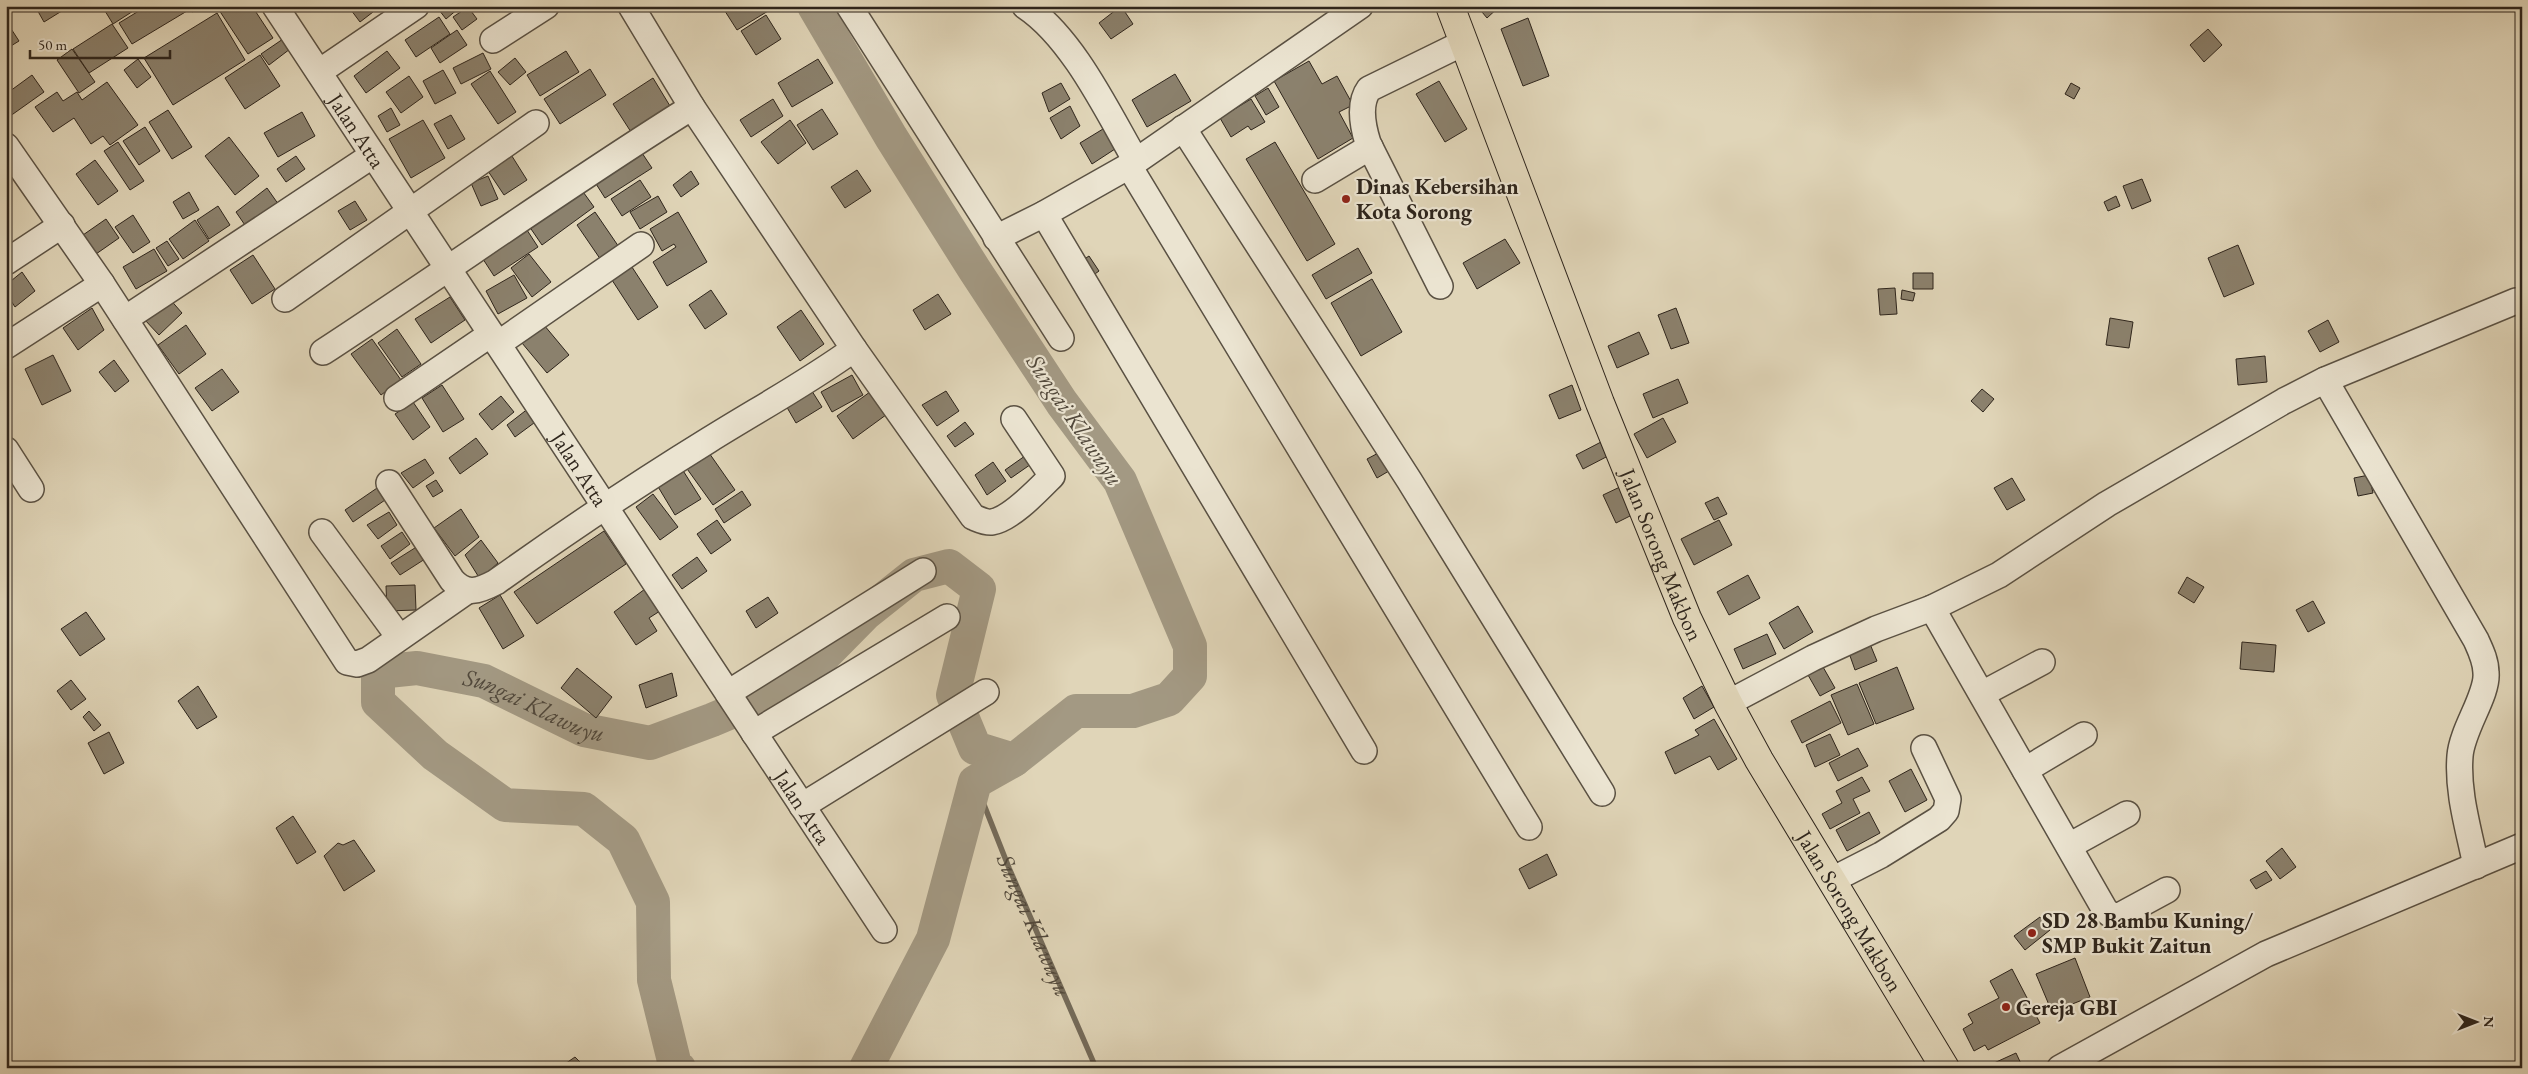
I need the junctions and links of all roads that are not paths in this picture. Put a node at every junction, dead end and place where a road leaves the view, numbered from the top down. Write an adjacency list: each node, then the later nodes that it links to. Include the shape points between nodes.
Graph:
1 (275, 6): 11 (street, Jalan Atta)
2 (416, 6): 11 (street)
3 (546, 6): 9 (street)
4 (632, 6): 12 (street)
5 (849, 6): 23 (street)
6 (1025, 6): 18 (street, via 1051,27 1070,51)
7 (1360, 6): 14 (street)
8 (1450, 6): 10 (highway, Jalan Sorong Makbon)
9 (493, 40)
10 (1463, 43): 16 (street, via 1370,89 1364,99 1363,111); 54 (highway, Jalan Sorong Makbon, via 1604,412 1687,618)
11 (319, 72): 17 (street, Jalan Atta)
12 (692, 107): 26 (street); 35 (street)
13 (536, 123): 20 (street)
14 (1183, 128): 18 (street); 60 (street, via 1409,480)
15 (6, 146): 22 (street)
16 (1370, 148): 19 (street); 28 (street)
17 (373, 155): 20 (street, Jalan Atta); 31 (street)
18 (1132, 163): 21 (street); 63 (street)
19 (1315, 180)
20 (410, 210): 26 (street, Jalan Atta); 29 (street)
21 (1044, 214): 23 (street); 58 (street)
22 (62, 224): 25 (street); 27 (street)
23 (996, 238): 32 (street)
24 (641, 246): 33 (street)
25 (6, 262)
26 (449, 270): 33 (street, Jalan Atta); 36 (street)
27 (102, 284): 31 (street); 34 (street)
28 (1440, 286)
29 (285, 299)
30 (2516, 301): 37 (street)
31 (125, 319): 49 (street, via 346,662 357,664 368,660)
32 (1061, 338)
33 (495, 339): 38 (street); 43 (street, Jalan Atta)
34 (6, 346)
35 (854, 349): 39 (street, via 972,517 990,523 1003,518 1052,476); 43 (street, via 784,396)
36 (323, 352)
37 (2325, 380): 47 (street, via 2158,473 1999,575); 66 (street, via 2484,659 2487,675 2467,726 2460,756 2461,794)
38 (397, 398)
39 (1014, 419)
40 (6, 450): 42 (street)
41 (389, 483): 46 (street, via 452,580)
42 (31, 489)
43 (604, 506): 46 (street, via 496,582 478,591); 52 (street, Jalan Atta)
44 (322, 532): 49 (street)
45 (923, 571): 52 (street)
46 (467, 591): 49 (street)
47 (1932, 608): 53 (street); 54 (street, via 1813,658)
48 (947, 617): 55 (street)
49 (399, 638)
50 (2042, 662): 53 (street)
51 (986, 692): 61 (street)
52 (728, 693): 55 (street, Jalan Atta)
53 (1982, 694): 59 (street)
54 (1728, 703): 67 (highway, Jalan Sorong Makbon)
55 (754, 733): 61 (street, Jalan Atta)
56 (2084, 735): 59 (street)
57 (1924, 748): 67 (street, via 1948,798 1946,811 1939,819 1881,855)
58 (1364, 751)
59 (2025, 770): 64 (street)
60 (1602, 793)
61 (802, 806): 69 (street, Jalan Atta)
62 (2127, 814): 64 (street)
63 (1529, 827)
64 (2069, 846): 68 (street, via 2110,915 2124,914)
65 (2522, 846): 66 (street)
66 (2476, 866): 71 (street, via 2266,954)
67 (1832, 880): 70 (highway, Jalan Sorong Makbon)
68 (2167, 890)
69 (884, 930)
70 (1945, 1068)
71 (2060, 1068)

